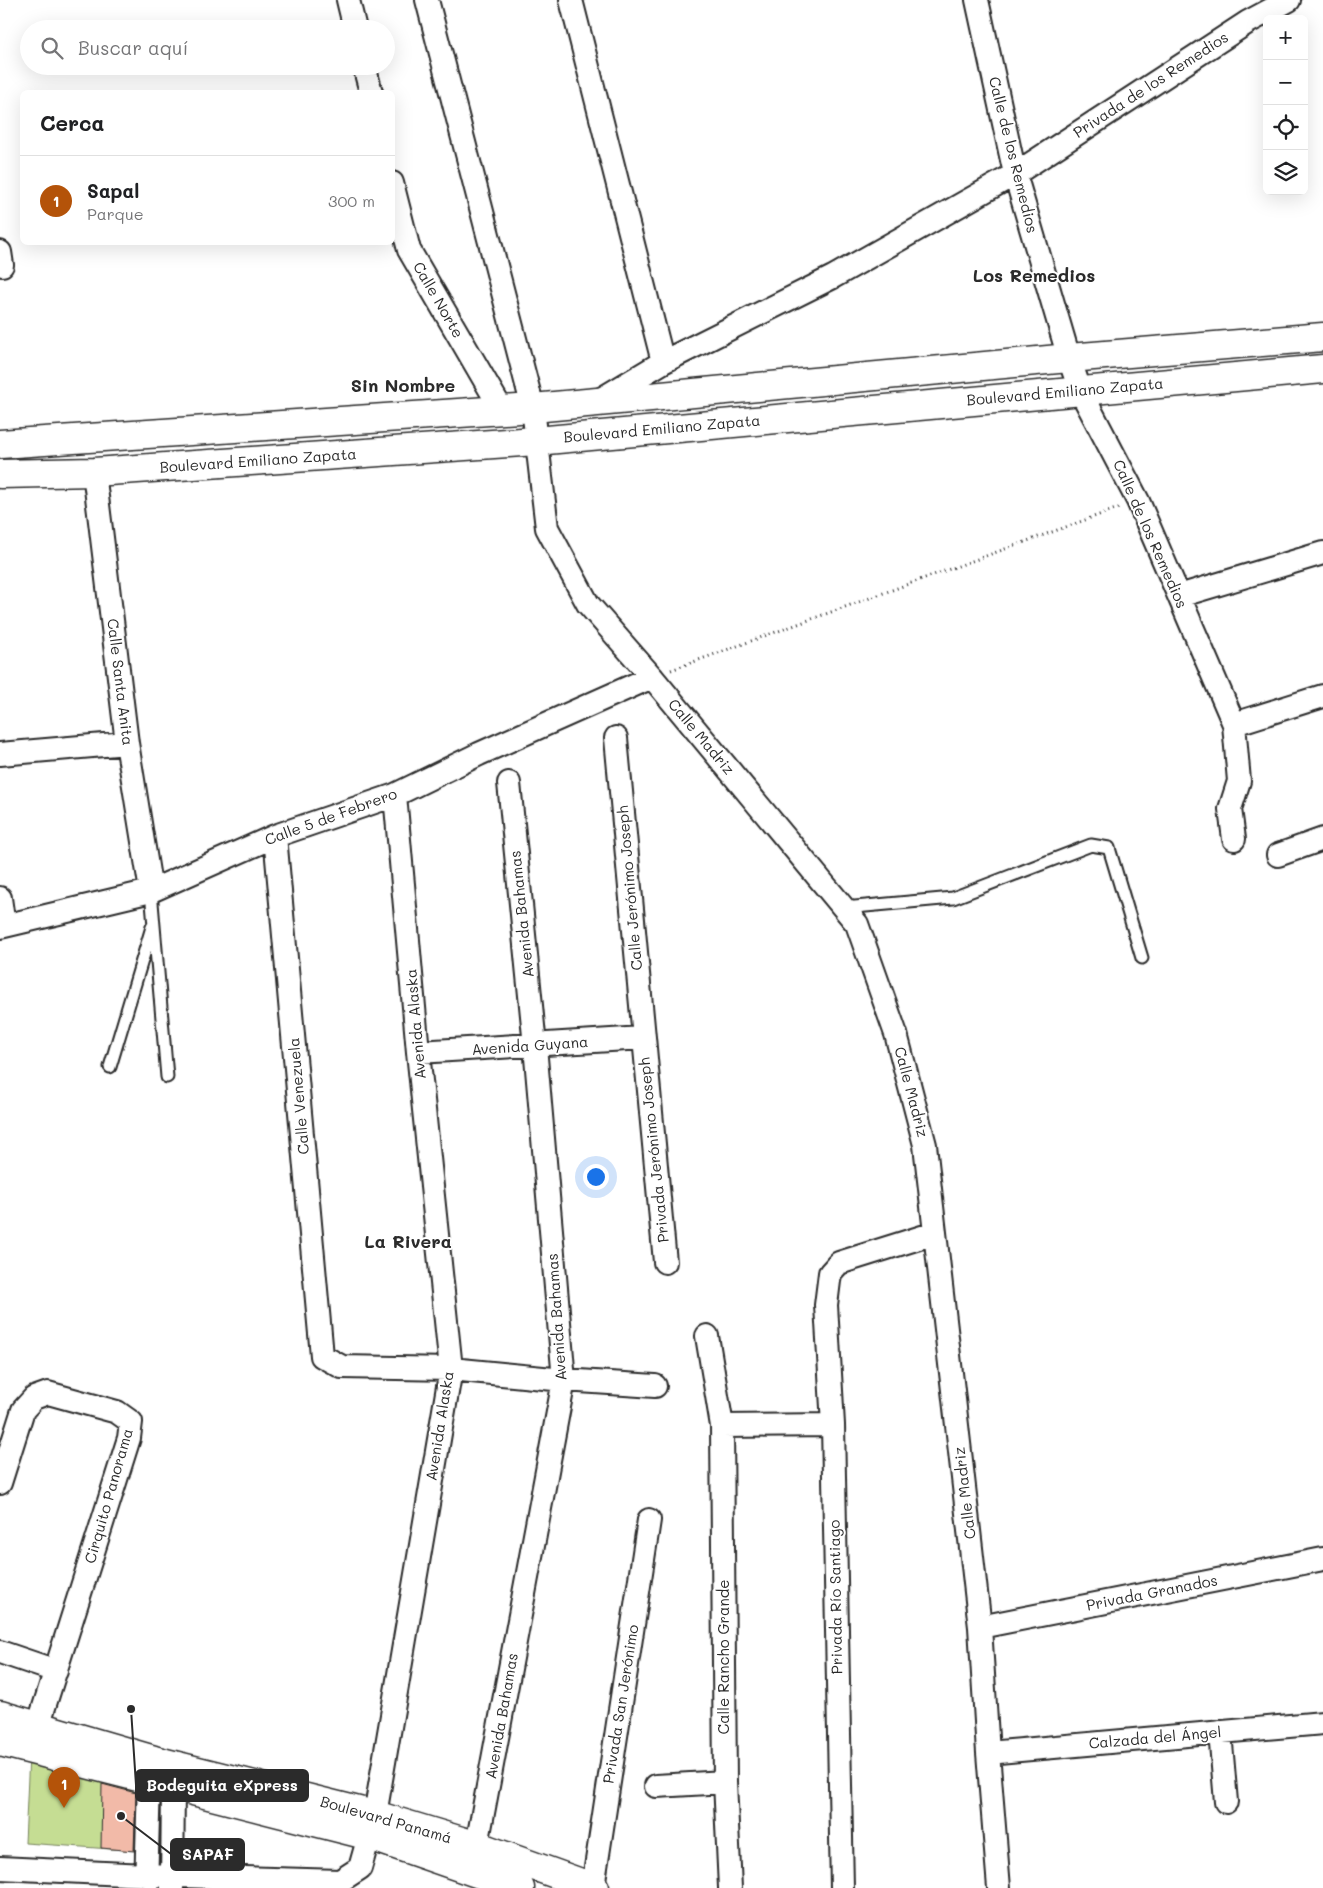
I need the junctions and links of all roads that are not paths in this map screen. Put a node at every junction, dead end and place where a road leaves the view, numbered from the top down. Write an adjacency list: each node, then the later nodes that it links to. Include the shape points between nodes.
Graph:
1 (348, 0): 6 (street)
2 (427, 0): 17 (street, Calle Madriz)
3 (571, 0): 13 (street)
4 (977, 0): 9 (street, Calle de los Remedios)
5 (1289, 0): 9 (street, Privada de los Remedios, via 1248,22)
6 (353, 20)
7 (366, 75): 8 (street)
8 (370, 90)
9 (1015, 174): 12 (street, Calle de los Remedios); 13 (street, via 833,277)
10 (395, 194): 18 (street, Calle Norte, via 409,250)
11 (1323, 338): 12 (street)
12 (1069, 358): 15 (street, Calle de los Remedios); 16 (street)
13 (663, 362): 16 (street)
14 (1323, 369): 15 (street, Boulevard Emiliano Zapata)
15 (1080, 390): 19 (street, Boulevard Emiliano Zapata); 24 (street, Calle de los Remedios, via 1138,501)
16 (597, 402): 17 (street)
17 (533, 408): 18 (street); 19 (street, Calle Madriz)
18 (502, 410): 20 (street)
19 (536, 441): 21 (street, Boulevard Emiliano Zapata); 25 (street, Calle Madriz, via 548,528 588,604)
20 (0, 444)
21 (94, 472): 22 (street, Boulevard Emiliano Zapata); 29 (street, Calle Santa Anita)
22 (0, 474)
23 (1323, 552): 24 (street)
24 (1178, 596): 27 (street, Calle de los Remedios)
25 (652, 678): 32 (street, Calle 5 de Febrero, via 479,754); 39 (street, Calle Madriz)
26 (1323, 696): 27 (street)
27 (1234, 724): 34 (street, Calle de los Remedios, via 1239,781 1230,809)
28 (616, 738): 43 (street, Calle Jerónimo Joseph)
29 (127, 743): 30 (street); 37 (street, Calle Santa Anita)
30 (0, 754)
31 (509, 783): 44 (street, Avenida Bahamas)
32 (395, 795): 33 (street, Calle 5 de Febrero); 45 (street, Avenida Alaska)
33 (276, 836): 37 (street, Calle 5 de Febrero); 51 (street, Calle Venezuela, via 322,1356 342,1367)
34 (1234, 839)
35 (1323, 839): 36 (street)
36 (1278, 855)
37 (151, 891): 40 (lane); 41 (street, Calle 5 de Febrero)
38 (0, 898): 41 (street)
39 (844, 908): 42 (lane, via 953,898 1091,845 1109,848); 48 (street, Calle Madriz, via 858,924 896,1034 925,1146)
40 (154, 922): 46 (lane); 47 (lane)
41 (2, 926)
42 (1142, 958)
43 (643, 1038): 44 (street, Avenida Guyana); 49 (street, Privada Jerónimo Joseph)
44 (535, 1046): 45 (street, Avenida Guyana); 52 (street, Avenida Bahamas)
45 (418, 1052): 51 (street, Avenida Alaska)
46 (110, 1067)
47 (167, 1078)
48 (935, 1233): 54 (street, Privada Río Santiago, via 839,1263 830,1273 826,1305); 59 (street, Calle Madriz)
49 (665, 1262)
50 (707, 1336): 55 (street, Calle Rancho Grande)
51 (451, 1370): 52 (street); 72 (street, Avenida Alaska)
52 (564, 1380): 53 (street); 73 (street, Avenida Bahamas)
53 (655, 1386)
54 (833, 1424): 55 (street); 80 (street, Privada Río Santiago)
55 (722, 1426): 69 (street, Calle Rancho Grande)
56 (0, 1483): 61 (street, Cirquito Panorama, via 23,1410 34,1398 48,1393 117,1412 131,1422 129,1438)
57 (649, 1520): 78 (street, Privada San Jerónimo)
58 (1323, 1559): 59 (street, Privada Granados)
59 (980, 1627): 67 (street, Calle Madriz)
60 (0, 1652): 61 (street)
61 (56, 1671): 65 (street, Cirquito Panorama)
62 (0, 1715): 65 (street, Boulevard Panamá)
63 (1323, 1722): 64 (street, Calzada del Ángel)
64 (1220, 1732): 67 (street, Calzada del Ángel); 71 (street)
65 (34, 1737): 66 (street, Boulevard Panamá); 68 (street, Boulevard Panamá)
66 (0, 1742)
67 (988, 1754): 81 (street, Calle Madriz)
68 (163, 1773): 72 (street, Boulevard Panamá); 75 (street); 76 (street)
69 (725, 1782): 70 (street); 79 (street, Calle Rancho Grande)
70 (656, 1786)
71 (1226, 1802)
72 (372, 1826): 73 (street, Boulevard Panamá); 76 (street, Avenida Alaska, via 360,1868 340,1881)
73 (475, 1858): 77 (street, Boulevard Panamá); 78 (street, Boulevard Panamá)
74 (0, 1868): 75 (street, Avenida Alaska)
75 (146, 1882): 76 (street, Avenida Alaska)
76 (172, 1882)
77 (520, 1888)
78 (594, 1888)
79 (730, 1888)
80 (842, 1888)
81 (999, 1888)

